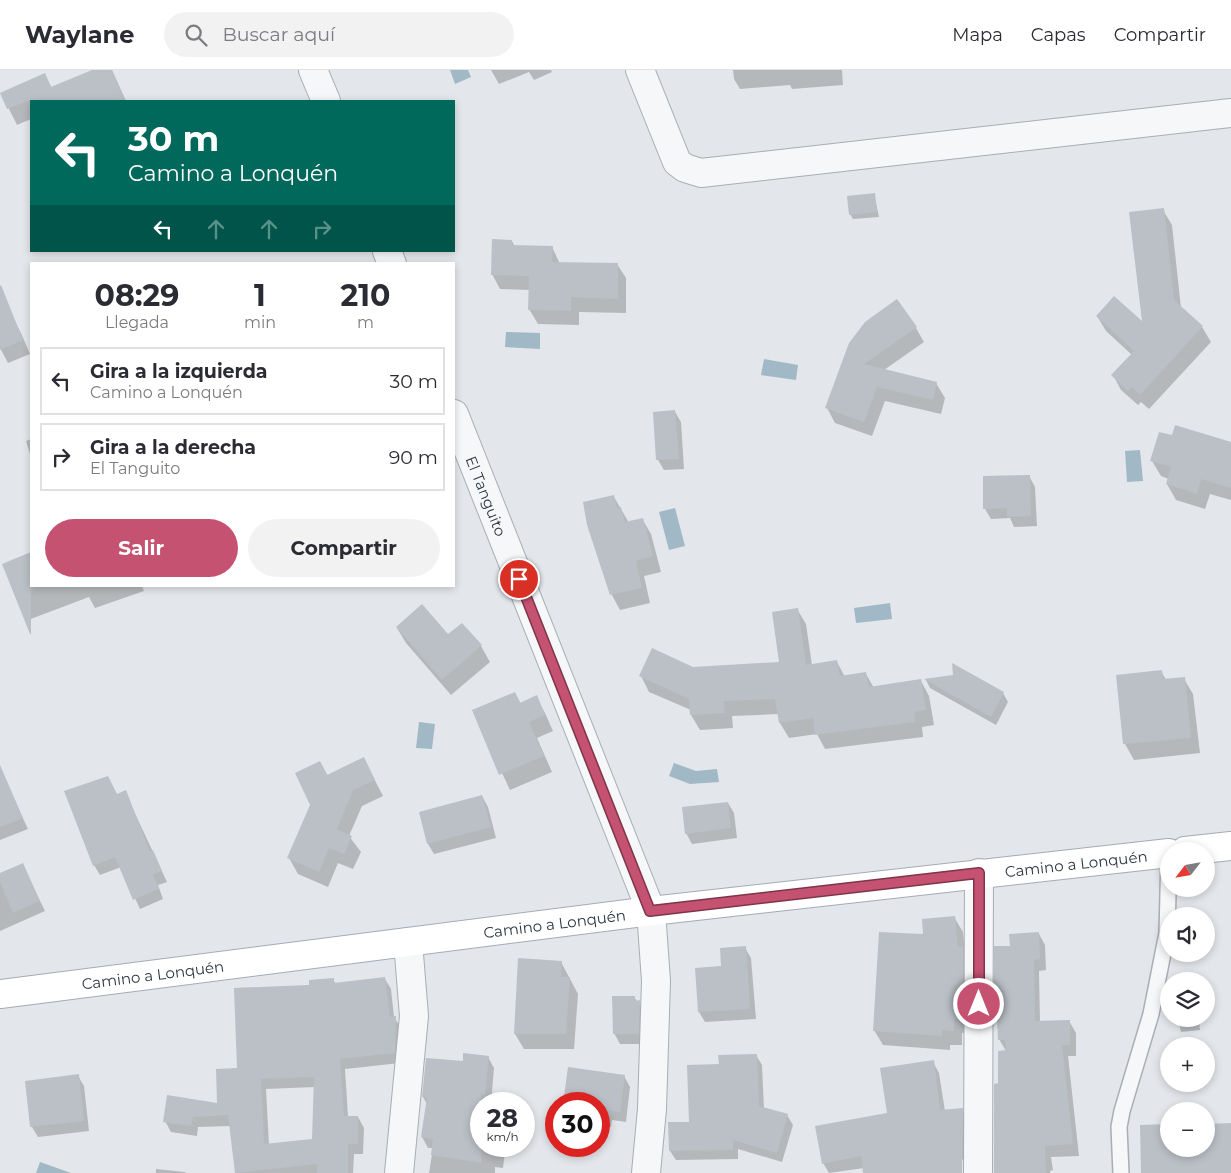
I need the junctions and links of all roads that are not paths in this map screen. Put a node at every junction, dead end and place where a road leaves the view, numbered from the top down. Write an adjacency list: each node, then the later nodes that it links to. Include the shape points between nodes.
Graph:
1 (313, 70): 3 (street)
2 (640, 70): 4 (street, via 677,162 684,168 702,173)
3 (326, 100)
4 (1231, 114)
5 (455, 417): 11 (street, El Tanguito)
6 (1231, 846): 7 (main road)
7 (1215, 848)
8 (1160, 854): 9 (main road, Camino a Lonquén)
9 (979, 873): 11 (main road, Camino a Lonquén); 16 (street)
10 (1168, 898): 17 (lane, via 1167,933 1152,1014 1122,1111)
11 (650, 911): 12 (main road, Camino a Lonquén); 15 (street, El Tanguito, via 656,981 652,1109)
12 (408, 942): 13 (main road, Camino a Lonquén); 14 (street, via 414,1016)
13 (0, 994)
14 (400, 1173)
15 (646, 1173)
16 (978, 1173)
17 (1121, 1173)

